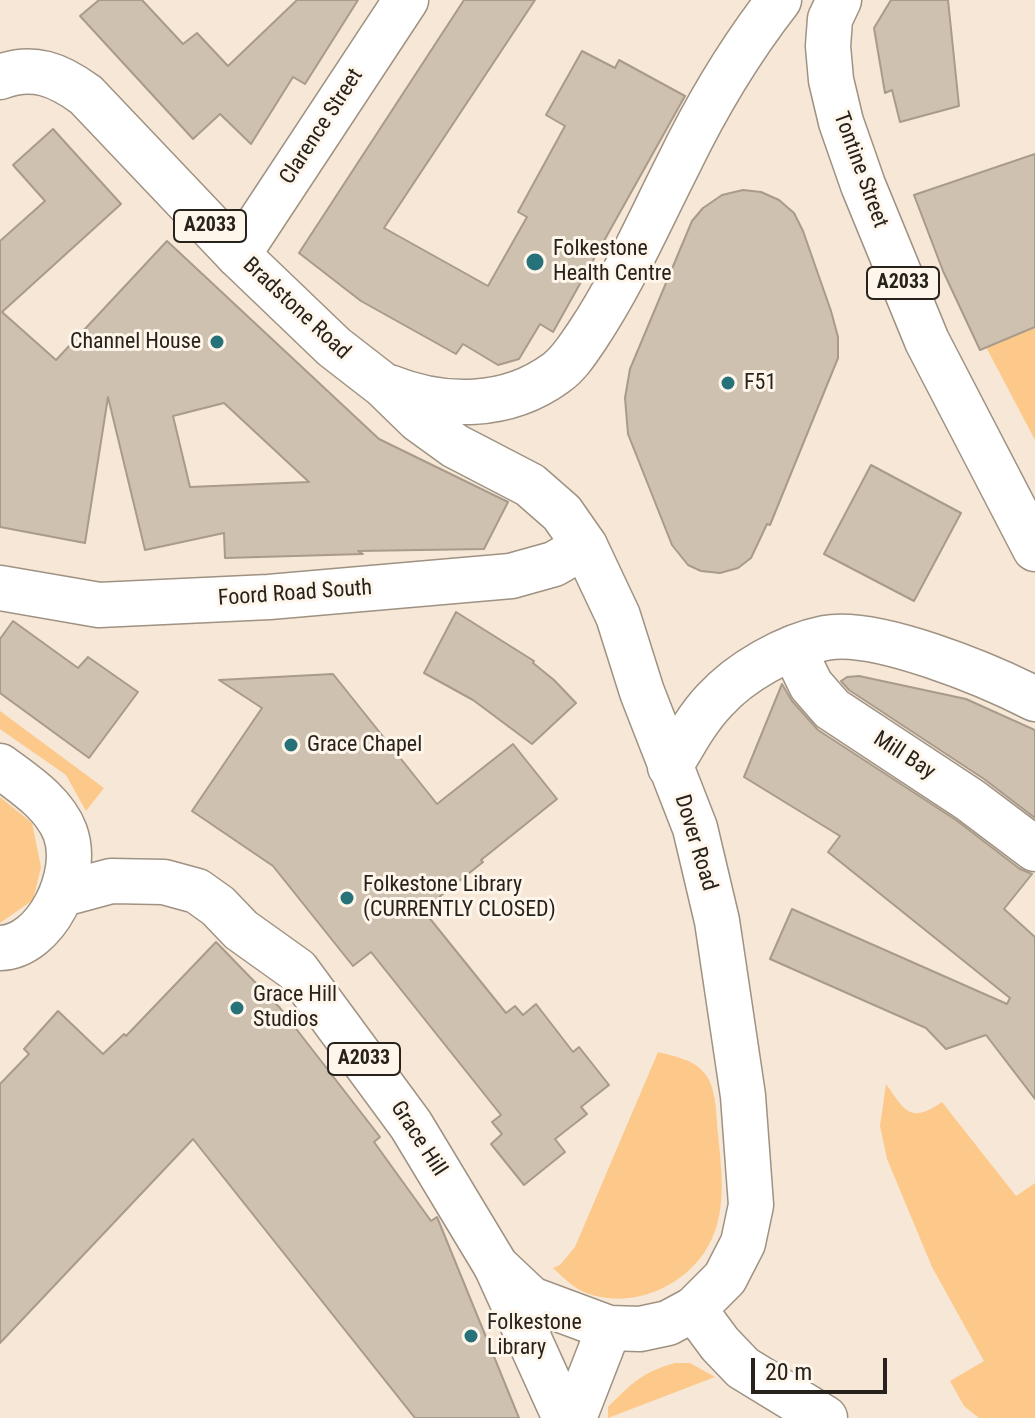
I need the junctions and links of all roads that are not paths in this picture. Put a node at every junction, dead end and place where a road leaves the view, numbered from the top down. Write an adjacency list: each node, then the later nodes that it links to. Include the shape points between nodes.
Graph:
1 (406, 0): 5 (main road, Clarence Street)
2 (779, 0): 6 (main road, A2033, via 749,39 680,160 600,316 559,371 512,396 468,404 407,395)
3 (839, 0): 8 (main road, Tontine Street / A2033, via 830,19 831,80 856,168 927,341)
4 (19, 75): 5 (main road, Bradstone Road / A2033, via 64,79 86,95)
5 (238, 255): 6 (main road, Bradstone Road / A2033, via 334,347)
6 (383, 385): 7 (main road, Dover Road / A2033, via 455,446 530,485 562,513)
7 (585, 546): 9 (main road, Foord Road South, via 554,564 511,576 269,597 99,605); 13 (main road, Dover Road / A2033, via 618,616)
8 (1035, 549)
9 (0, 588)
10 (810, 642): 11 (main road, via 859,639 907,648); 13 (main road, via 745,675 715,699); 14 (main road, Mill Bay, via 811,685 832,709)
11 (1035, 699)
12 (0, 766): 15 (main road, via 42,798 65,833 69,863)
13 (670, 767): 18 (main road, Dover Road / A2033, via 695,828 717,921 743,1096 751,1205 743,1243 725,1278)
14 (1035, 849)
15 (63, 894): 16 (main road, via 38,931); 17 (main road, Grace Hill / A2033, via 111,881 164,882 197,891 297,970 411,1125)
16 (5, 955)
17 (496, 1266): 19 (main road, Grace Hill / A2033, via 531,1299); 20 (main road)
18 (694, 1309): 19 (main road, Dover Road / A2033, via 668,1323); 22 (main road, via 743,1368)
19 (609, 1328): 21 (main road)
20 (565, 1418)
21 (574, 1418)
22 (825, 1418)

